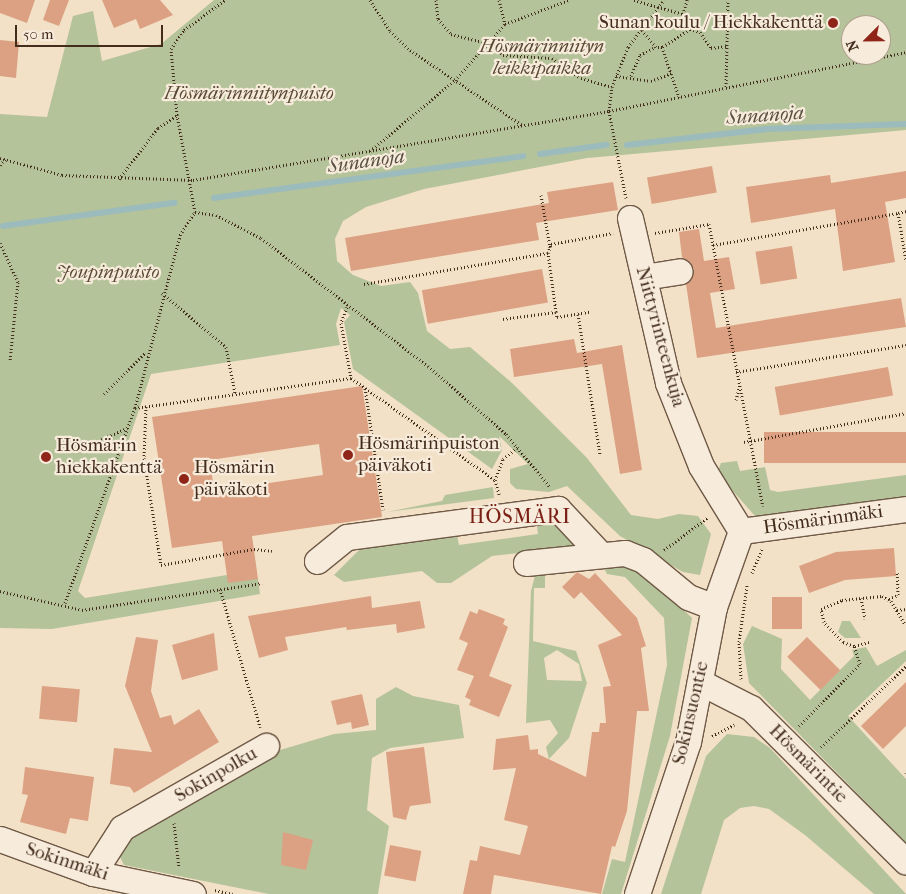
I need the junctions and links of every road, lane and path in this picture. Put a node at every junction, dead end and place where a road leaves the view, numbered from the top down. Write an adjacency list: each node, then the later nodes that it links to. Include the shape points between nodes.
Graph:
1 (225, 0): 28 (path, via 184,30 172,49)
2 (370, 0): 23 (path, via 390,31)
3 (436, 0): 15 (path, via 434,10 443,28)
4 (499, 0): 12 (path)
5 (569, 0): 12 (path)
6 (634, 0): 10 (path)
7 (664, 0): 10 (path)
8 (687, 0): 11 (path)
9 (728, 0): 16 (path)
10 (655, 10): 11 (path); 13 (path)
11 (683, 14): 14 (path)
12 (505, 24): 15 (path)
13 (640, 28): 17 (path); 21 (path)
14 (690, 29): 16 (path, via 700,32 711,48); 18 (path)
15 (486, 43): 23 (path); 24 (path, via 503,55 552,58 581,78)
16 (727, 46): 25 (path)
17 (656, 47): 18 (path); 22 (path, via 640,55)
18 (662, 48): 20 (path)
19 (906, 52): 25 (path)
20 (672, 73): 22 (path, via 651,81); 26 (path)
21 (616, 76): 22 (path); 24 (path)
22 (631, 76)
23 (455, 80): 29 (path); 30 (path)
24 (612, 87): 27 (path)
25 (726, 88): 26 (path)
26 (678, 97): 27 (path)
27 (609, 111): 29 (path); 40 (path)
28 (177, 115): 34 (path, via 158,128); 35 (path)
29 (522, 125): 30 (path)
30 (369, 152): 35 (path)
31 (0, 158): 32 (path)
32 (5, 160): 33 (path); 34 (path, via 62,175)
33 (0, 165)
34 (119, 179): 35 (path)
35 (193, 180): 38 (path)
36 (541, 195): 43 (path)
37 (906, 211): 39 (path)
38 (195, 212): 49 (path, via 180,235); 50 (path, via 216,215 261,238)
39 (898, 213): 42 (path); 45 (path)
40 (633, 228): 42 (path, via 709,224); 43 (path, via 551,244); 47 (street, Niittyrinteenkuja)
41 (0, 243): 57 (path, via 18,282)
42 (713, 245): 58 (path)
43 (550, 248): 44 (path)
44 (548, 254): 48 (path); 51 (path)
45 (906, 262)
46 (680, 271): 47 (street)
47 (644, 277): 76 (street, Niittyrinteenkuja, via 668,383 701,466)
48 (364, 284)
49 (162, 293): 56 (path); 62 (path, via 226,347)
50 (346, 307): 59 (path, via 341,323); 72 (path, via 428,366)
51 (556, 312): 53 (path, via 557,317); 54 (path)
52 (590, 312): 53 (path)
53 (578, 314): 73 (path)
54 (503, 319)
55 (906, 345): 58 (path)
56 (147, 351): 63 (path); 66 (path)
57 (10, 361)
58 (736, 372): 60 (path)
59 (352, 378): 61 (path); 62 (path)
60 (740, 384): 64 (path); 69 (path)
61 (365, 388): 74 (path); 79 (path)
62 (235, 393): 65 (path)
63 (104, 394)
64 (736, 400)
65 (146, 406): 66 (path); 82 (path, via 144,458 161,565 254,549)
66 (135, 408): 68 (path)
67 (906, 413): 69 (path)
68 (128, 428): 70 (path); 93 (path)
69 (752, 440): 71 (path); 81 (path)
70 (98, 441)
71 (744, 442)
72 (518, 447): 74 (path, via 503,459); 77 (path, via 558,497)
73 (600, 454)
74 (495, 480): 75 (path)
75 (500, 501)
76 (723, 505): 80 (street, Niittyrinteenkuja); 83 (path)
77 (558, 509): 84 (street); 85 (street, via 347,538)
78 (906, 509): 81 (street, Hösmärinmäki)
79 (384, 520)
80 (741, 531): 81 (street, Hösmärinmäki); 94 (street, Sokinsuontie)
81 (766, 535): 103 (path, via 747,584 738,642)
82 (272, 552)
83 (661, 552)
84 (601, 555): 86 (street); 94 (street, via 625,553 643,560 688,597)
85 (317, 561)
86 (526, 563)
87 (897, 571): 92 (path, via 898,595)
88 (262, 583): 89 (path)
89 (220, 589): 93 (path, via 82,610); 106 (path, Sokinpolku)
90 (0, 591): 93 (path)
91 (861, 598): 92 (path); 97 (path); 100 (path, via 821,609 824,622 843,642)
92 (889, 599): 96 (path)
93 (65, 603)
94 (714, 607): 102 (street, Sokinsuontie)
95 (906, 609): 96 (path)
96 (897, 610): 98 (path)
97 (865, 619)
98 (904, 622)
99 (869, 642): 100 (path)
100 (854, 646): 105 (path, via 860,664)
101 (906, 666): 107 (path)
102 (700, 682): 103 (street, Hösmärintie); 113 (street, Sokinsuontie, via 688,742)
103 (738, 699): 104 (path); 105 (street, Hösmärintie)
104 (732, 725)
105 (785, 741): 107 (street, Hösmärintie)
106 (266, 746): 108 (street, Sokinpolku)
107 (806, 762): 110 (street, Hösmärintie)
108 (171, 800): 111 (street, Sokinpolku, via 122,828); 112 (path, via 173,842)
109 (0, 840): 111 (street, Sokinmäki)
110 (906, 862)
111 (93, 873): 112 (street, Sokinmäki)
112 (187, 885)
113 (638, 894)

